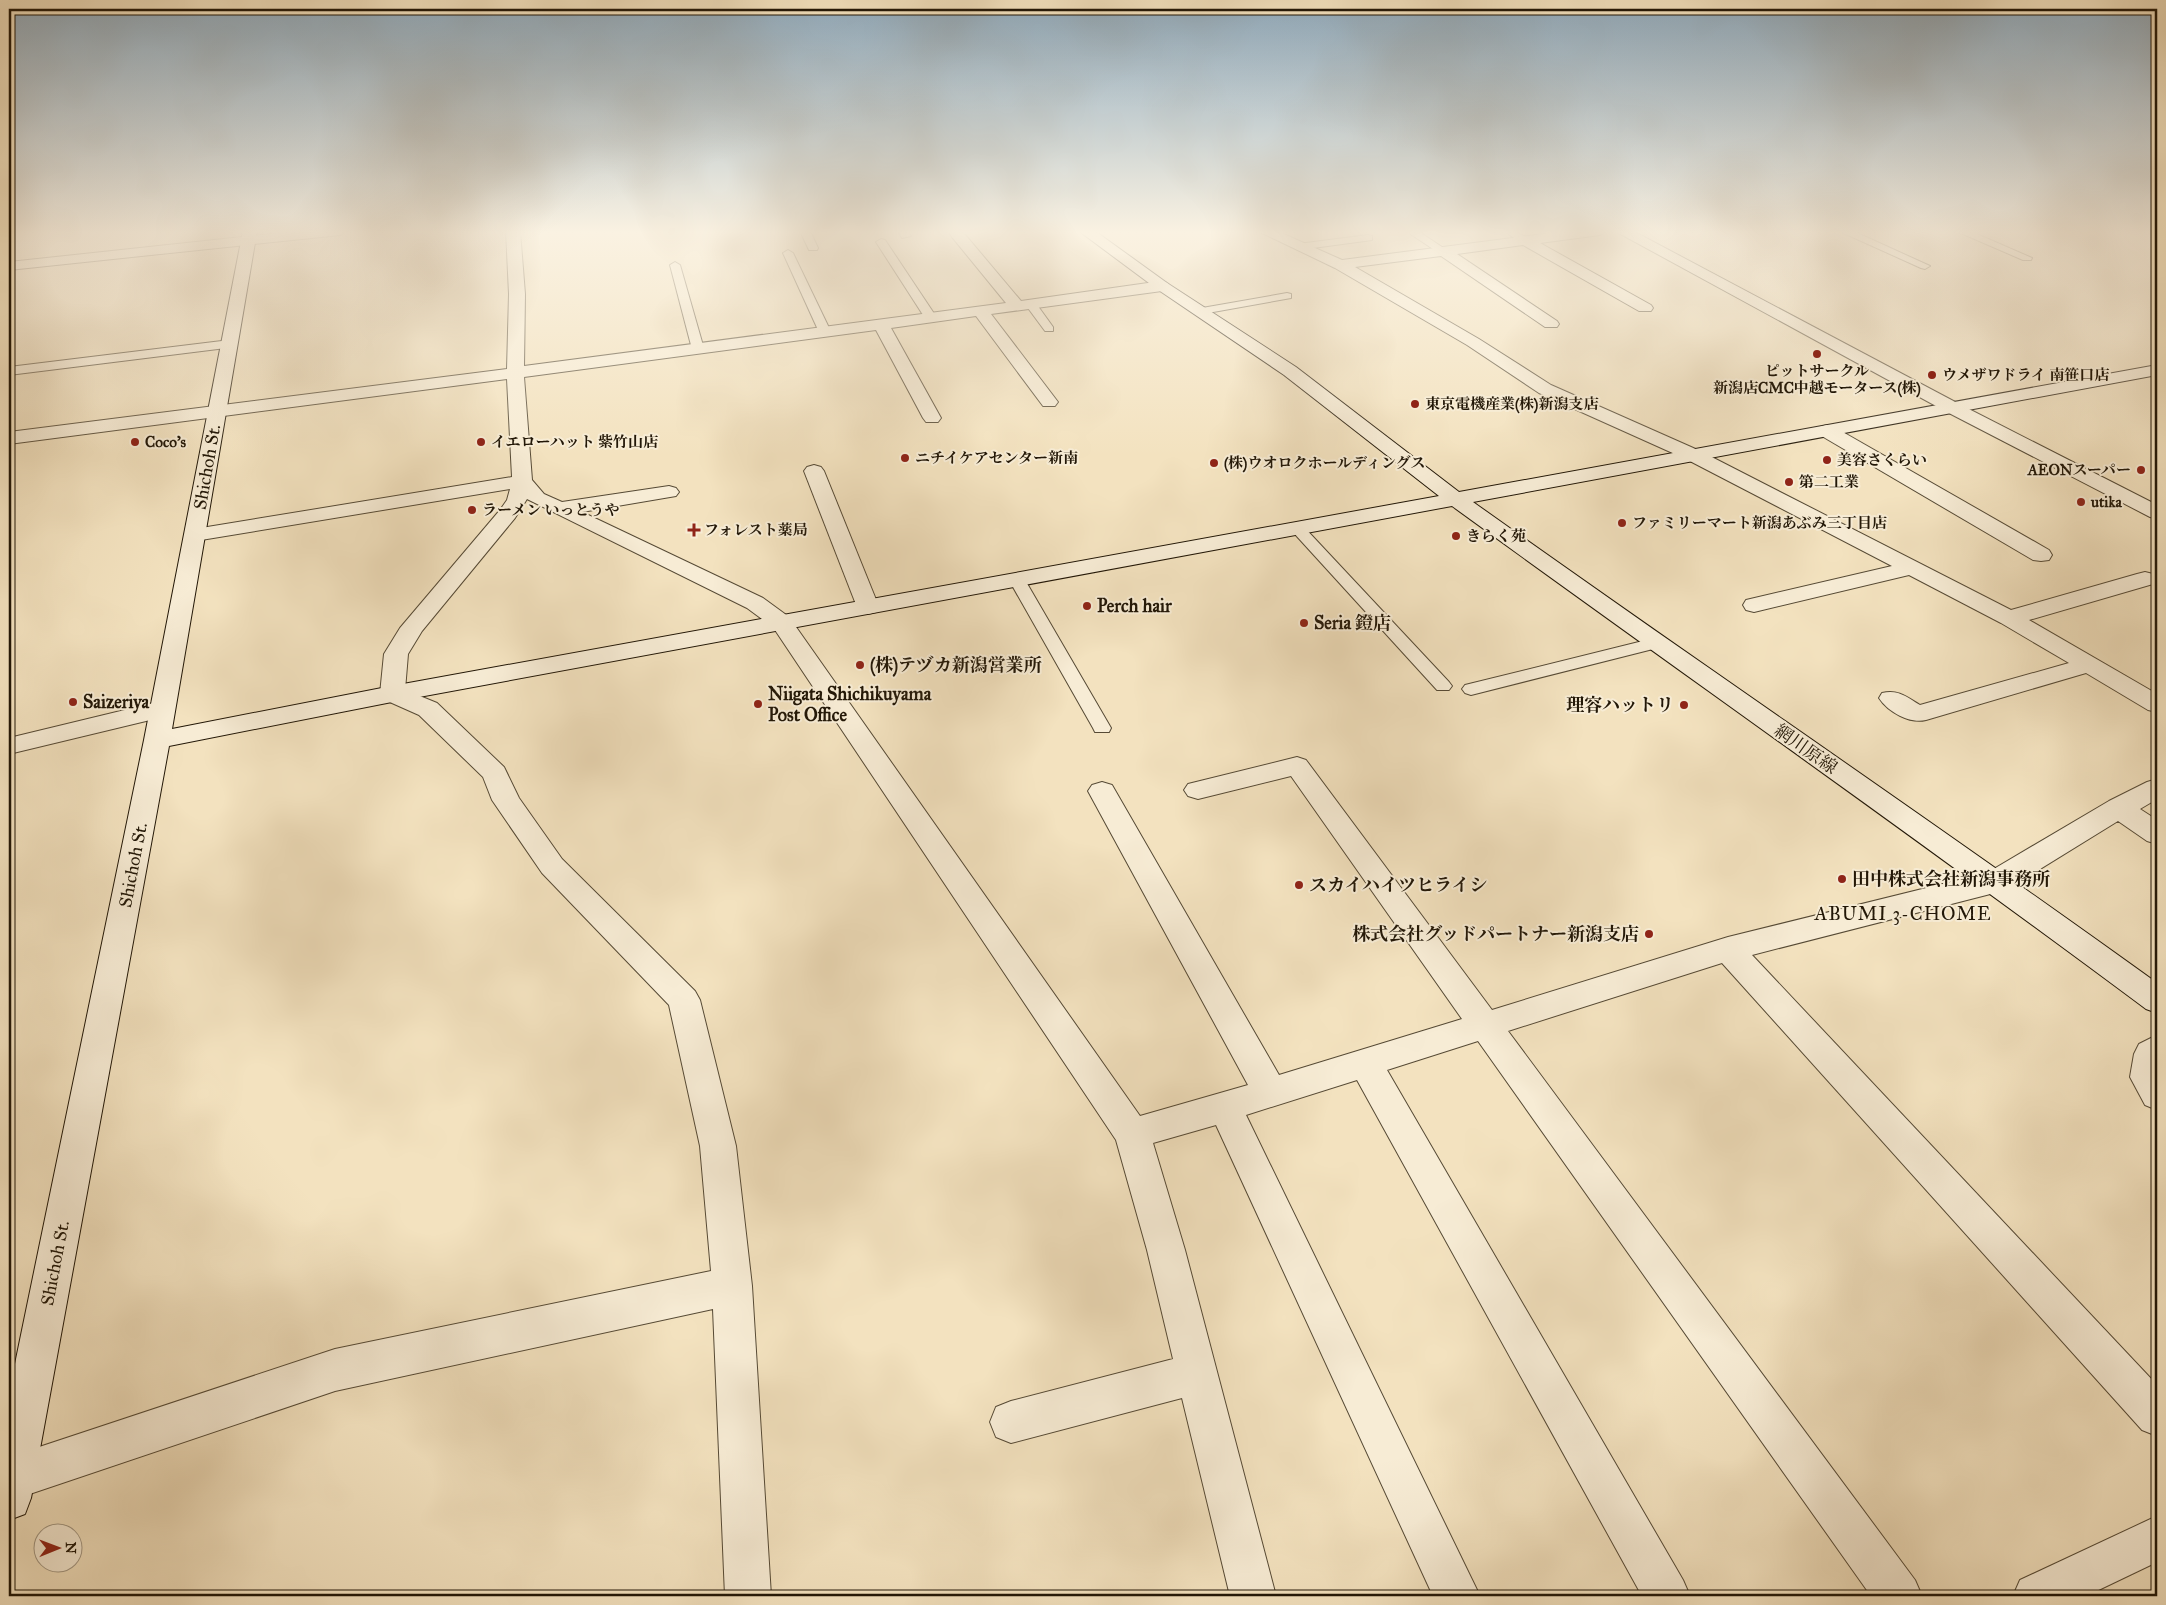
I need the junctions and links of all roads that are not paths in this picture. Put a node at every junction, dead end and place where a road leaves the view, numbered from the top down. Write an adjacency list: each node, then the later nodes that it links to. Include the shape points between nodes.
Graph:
1 (237, 306): 22 (street, Shichoh St.)
2 (517, 306): 26 (street)
3 (686, 306): 23 (lane)
4 (812, 306): 21 (lane)
5 (923, 306): 17 (lane)
6 (1017, 306): 15 (street)
7 (1025, 306): 20 (lane)
8 (1194, 306): 16 (street, 網川原線)
9 (1231, 306): 16 (lane)
10 (1410, 306): 33 (street, via 1545,389)
11 (1524, 306): 18 (street)
12 (1641, 306): 14 (street)
13 (1762, 306): 28 (street)
14 (1645, 308)
15 (980, 311): 17 (street); 27 (street)
16 (1202, 311): 37 (street, 網川原線, via 1290,371)
17 (931, 318): 19 (street)
18 (1551, 324)
19 (880, 325): 21 (street); 30 (street)
20 (1049, 329)
21 (824, 332): 23 (street)
22 (230, 344): 25 (lane); 29 (street, Shichoh St.)
23 (698, 350): 26 (street)
24 (2157, 370): 28 (street)
25 (9, 371)
26 (515, 371): 29 (street); 35 (street)
27 (1048, 402)
28 (1953, 408): 31 (street); 39 (street)
29 (218, 411): 32 (street); 41 (street, Shichoh St.)
30 (932, 418)
31 (1827, 431): 33 (street); 42 (street)
32 (9, 438)
33 (1693, 455): 37 (street); 43 (street)
34 (814, 471): 47 (street)
35 (522, 481): 38 (street, via 537,498); 41 (street); 54 (street, via 517,500 508,514 412,628 396,654)
36 (669, 492): 38 (street)
37 (1456, 499): 40 (street); 50 (street, 網川原線)
38 (560, 509): 49 (street, via 755,603)
39 (2157, 513)
40 (1297, 528): 45 (street); 52 (lane)
41 (195, 535): 57 (street, Shichoh St.)
42 (2041, 554)
43 (1911, 568): 46 (street); 48 (street)
44 (2145, 579): 48 (street)
45 (1017, 580): 47 (street); 58 (lane)
46 (1754, 605)
47 (868, 607): 49 (street)
48 (2009, 618): 51 (street)
49 (781, 622): 54 (street); 75 (street)
50 (1655, 643): 53 (lane); 66 (street, 網川原線)
51 (2091, 664): 55 (street); 56 (street, via 1917,714)
52 (1443, 686)
53 (1471, 689)
54 (392, 694): 59 (street); 76 (street, via 428,709 496,773 506,800 552,866 684,1000 718,1146)
55 (2150, 694)
56 (1891, 698)
57 (162, 709): 59 (street, Shichoh St.); 60 (street)
58 (1102, 728)
59 (158, 740): 80 (street, Shichoh St.)
60 (9, 746)
61 (2157, 788): 64 (street)
62 (1198, 790): 69 (street, via 1297,766)
63 (1102, 791): 72 (street)
64 (2119, 808): 65 (street); 66 (street)
65 (2157, 834)
66 (1996, 882): 67 (street); 68 (street, 網川原線)
67 (1728, 949): 69 (street); 78 (street)
68 (2157, 1000)
69 (1486, 1025): 71 (street); 86 (street)
70 (2157, 1049): 73 (street, via 2151,1054 2147,1077)
71 (1365, 1063): 72 (street); 85 (street)
72 (1270, 1092): 74 (street)
73 (2157, 1095)
74 (1225, 1107): 75 (street); 84 (street)
75 (1132, 1134): 77 (street)
76 (732, 1286): 80 (street, via 335,1370); 82 (street)
77 (1197, 1374): 79 (street); 83 (street)
78 (2157, 1416)
79 (1011, 1422)
80 (10, 1485)
81 (2157, 1539): 87 (street)
82 (748, 1596)
83 (1253, 1596)
84 (1457, 1596)
85 (1667, 1596)
86 (1898, 1596)
87 (2036, 1596)

